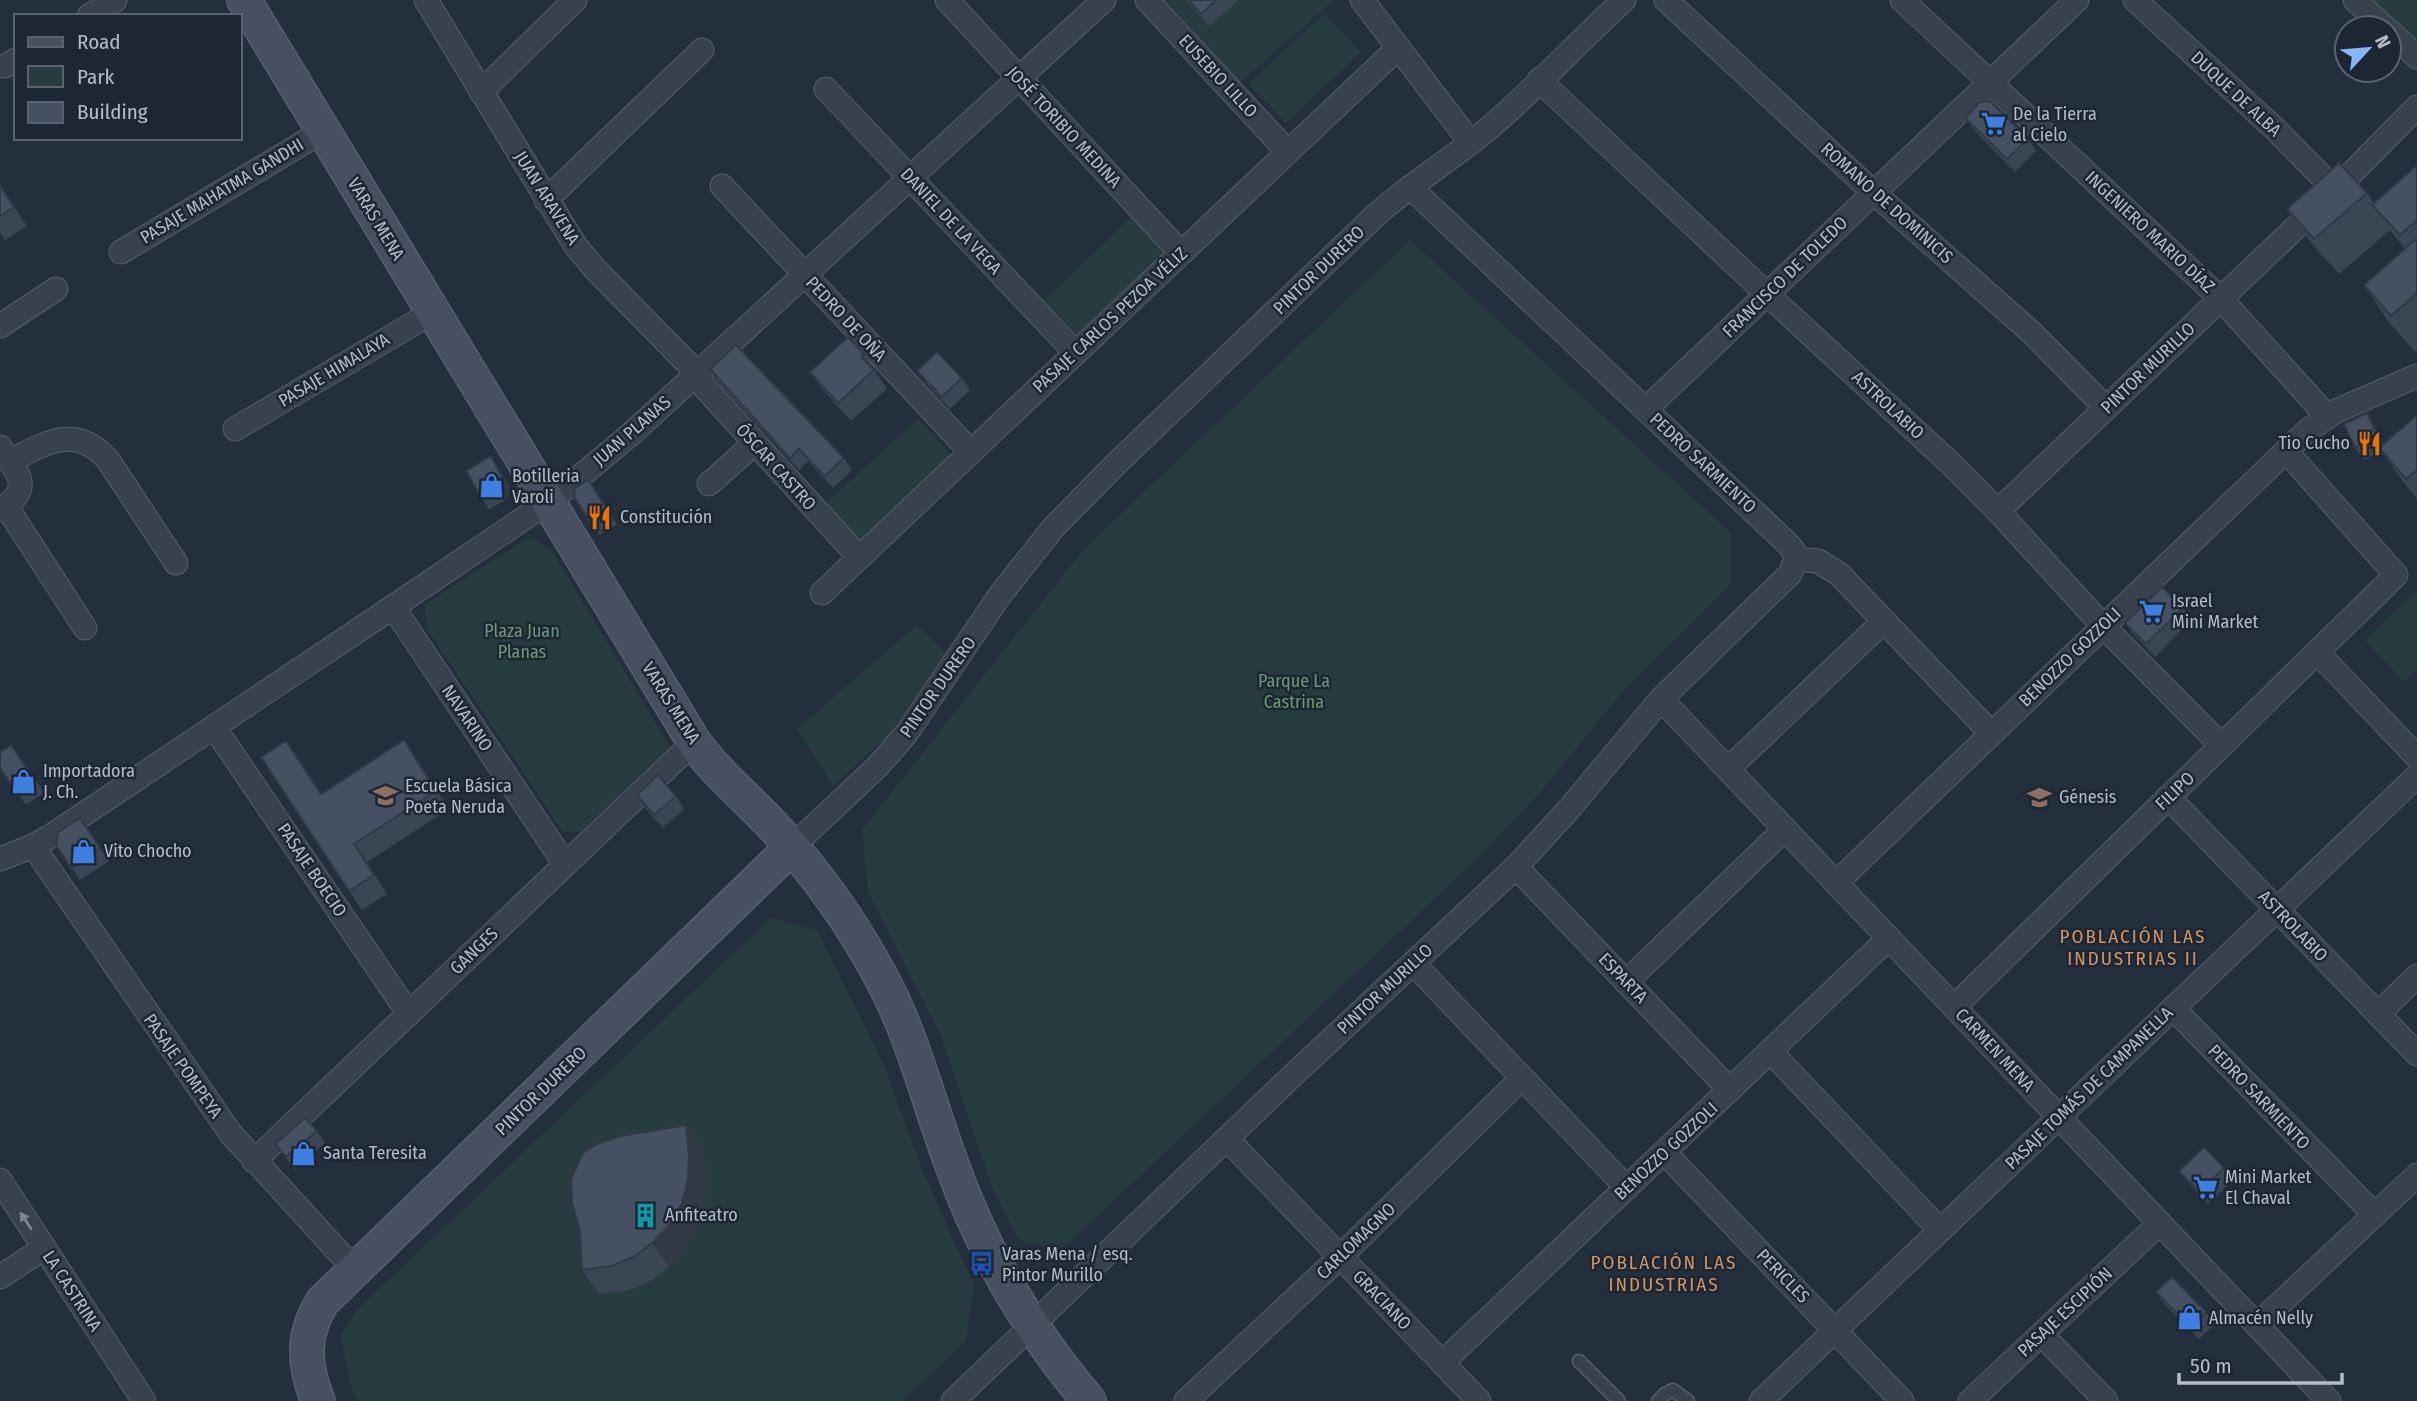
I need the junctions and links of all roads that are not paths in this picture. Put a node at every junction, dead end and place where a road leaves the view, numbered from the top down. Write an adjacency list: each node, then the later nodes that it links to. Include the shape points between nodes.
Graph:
1 (115, 0): 15 (street)
2 (244, 0): 27 (street, VARAS MENA)
3 (426, 0): 25 (street, JUAN ARAVENA)
4 (575, 0): 25 (street)
5 (947, 0): 21 (street, JOSÉ TORIBIO MEDINA)
6 (1104, 0): 21 (street, JUAN PLANAS)
7 (1147, 0): 29 (street, EUSEBIO LILLO)
8 (1362, 0): 18 (street)
9 (1666, 0): 34 (street, ROMANO DE DOMINICIS)
10 (1902, 0): 23 (street, INGENIERO MARIO DÍAZ)
11 (2077, 0): 23 (street, FRANCISCO DE TOLEDO)
12 (2135, 0): 33 (street, DUQUE DE ALBA)
13 (2355, 0): 16 (street)
14 (1616, 3): 22 (street, PINTOR DURERO)
15 (92, 14)
16 (2370, 14)
17 (2403, 44): 20 (street)
18 (1398, 48): 28 (street); 29 (street, PASAJE CARLOS PEZOA VÉLIZ)
19 (702, 50): 35 (street)
20 (2417, 57)
21 (1019, 78): 30 (street, JUAN PLANAS); 37 (street, JOSÉ TORIBIO MEDINA)
22 (1539, 80): 28 (street, PINTOR DURERO); 40 (street, ASTROLABIO)
23 (1990, 82): 34 (street, FRANCISCO DE TOLEDO); 41 (street, INGENIERO MARIO DÍAZ)
24 (826, 89): 30 (street, DANIEL DE LA VEGA)
25 (481, 92): 35 (street, JUAN ARAVENA)
26 (2417, 107): 33 (street, PINTOR MURILLO)
27 (323, 131): 36 (street, PASAJE MAHATMA GANDHI); 42 (street, VARAS MENA)
28 (1471, 143): 32 (street, PINTOR DURERO)
29 (1289, 152): 37 (street, PASAJE CARLOS PEZOA VÉLIZ)
30 (910, 178): 38 (street, JUAN PLANAS); 44 (street, DANIEL DE LA VEGA)
31 (722, 186): 38 (street, PEDRO DE OÑA)
32 (1410, 187): 48 (street, PEDRO SARMIENTO); 79 (street, PINTOR DURERO, via 1053,528 1000,595 906,734)
33 (2335, 190): 41 (street, PINTOR MURILLO)
34 (1874, 193): 40 (street, FRANCISCO DE TOLEDO); 47 (street, ROMANO DE DOMINICIS, via 2032,333)
35 (546, 200): 45 (street, JUAN ARAVENA, via 589,262)
36 (121, 252)
37 (1181, 253): 44 (street, PASAJE CARLOS PEZOA VÉLIZ)
38 (805, 275): 45 (street, JUAN PLANAS); 53 (street, PEDRO DE OÑA)
39 (56, 289): 43 (street)
40 (1767, 294): 48 (street, FRANCISCO DE TOLEDO); 58 (street, ASTROLABIO)
41 (2220, 299): 47 (street, PINTOR MURILLO); 49 (street, INGENIERO MARIO DÍAZ)
42 (433, 312): 50 (street, PASAJE HIMALAYA); 57 (street, VARAS MENA)
43 (0, 326)
44 (1076, 353): 53 (street, PASAJE CARLOS PEZOA VÉLIZ)
45 (697, 373): 51 (street, ÓSCAR CASTRO); 57 (street, JUAN PLANAS)
46 (2417, 376): 49 (street, BENOZZO GOZZOLI)
47 (2106, 408): 58 (street, PINTOR MURILLO)
48 (1646, 409): 60 (street, PEDRO SARMIENTO, via 1793,548)
49 (2327, 416): 52 (street, BENOZZO GOZZOLI)
50 (235, 429)
51 (755, 443): 55 (street); 59 (street, ÓSCAR CASTRO)
52 (2286, 451): 65 (street, BENOZZO GOZZOLI); 67 (street, FILIPO, via 2396,575)
53 (971, 452): 59 (street, PASAJE CARLOS PEZOA VÉLIZ)
54 (5, 454): 56 (street, via 20,480); 61 (street, via 57,440 78,439 95,447)
55 (709, 484)
56 (9, 502): 66 (street)
57 (548, 502): 63 (street, JUAN PLANAS); 71 (street, VARAS MENA)
58 (1998, 511): 65 (street, ASTROLABIO)
59 (859, 557): 62 (street, PASAJE CARLOS PEZOA VÉLIZ)
60 (1796, 559): 64 (street, via 1818,561 1831,568); 68 (street, PINTOR MURILLO, via 1790,574)
61 (176, 563)
62 (822, 593)
63 (393, 607): 69 (street, JUAN PLANAS); 81 (street, NAVARINO)
64 (1884, 621): 70 (street); 74 (street)
65 (2103, 626): 70 (street, BENOZZO GOZZOLI); 72 (street, ASTROLABIO)
66 (85, 628)
67 (2317, 652): 72 (street, FILIPO); 73 (street)
68 (1661, 699): 74 (street, CARMEN MENA); 82 (street, PINTOR MURILLO)
69 (214, 727): 78 (street, JUAN PLANAS); 91 (street, PASAJE BOECIO)
70 (1991, 733): 83 (street, BENOZZO GOZZOLI)
71 (694, 742): 79 (street, VARAS MENA); 81 (street, GANGES)
72 (2221, 746): 76 (street, FILIPO)
73 (2417, 757)
74 (1728, 769): 77 (street, CARMEN MENA)
75 (2417, 776): 84 (street, PASAJE TOMÁS DE CAMPANELLA)
76 (2168, 797): 84 (street, ASTROLABIO); 89 (street, FILIPO)
77 (1785, 829): 83 (street, CARMEN MENA); 88 (street)
78 (33, 846): 80 (street, JUAN PLANAS); 100 (street, PASAJE POMPEYA, via 199,1089)
79 (792, 847): 109 (street, PINTOR DURERO); 112 (street, VARAS MENA, via 845,918 890,995 914,1049 966,1203)
80 (0, 859)
81 (565, 864): 91 (street, GANGES)
82 (1516, 867): 86 (street, PINTOR MURILLO); 88 (street, ESPARTA)
83 (1836, 883): 85 (street, CARMEN MENA)
84 (2277, 909): 90 (street, PASAJE TOMÁS DE CAMPANELLA); 92 (street, ASTROLABIO)
85 (1889, 938): 89 (street, CARMEN MENA); 93 (street, BENOZZO GOZZOLI)
86 (1413, 963): 95 (street); 98 (street, PINTOR MURILLO)
87 (2417, 976): 92 (street)
88 (1626, 982): 96 (street, ESPARTA)
89 (1954, 1007): 97 (street, CARMEN MENA)
90 (2173, 1008): 97 (street, PASAJE TOMÁS DE CAMPANELLA); 104 (street, PEDRO SARMIENTO)
91 (409, 1014): 100 (street, GANGES)
92 (2378, 1014): 94 (street, ASTROLABIO)
93 (1770, 1051): 96 (street, BENOZZO GOZZOLI); 106 (street)
94 (2417, 1054)
95 (1522, 1078): 103 (street); 108 (street, CARLOMAGNO)
96 (1730, 1090): 99 (street, BENOZZO GOZZOLI)
97 (2059, 1117): 105 (street, CARMEN MENA); 106 (street, PASAJE TOMÁS DE CAMPANELLA)
98 (1227, 1139): 108 (street, GRACIANO); 112 (street, PINTOR MURILLO)
99 (1664, 1152): 103 (street, BENOZZO GOZZOLI); 113 (street, PERICLES)
100 (254, 1161): 109 (street, PASAJE POMPEYA)
101 (2417, 1175): 104 (street)
102 (0, 1180): 107 (street, LA CASTRINA, one-way to 102)
103 (1626, 1188): 116 (street, BENOZZO GOZZOLI)
104 (2375, 1215): 111 (street)
105 (2160, 1223): 111 (street, CARMEN MENA); 114 (street, PASAJE ESCIPIÓN)
106 (1940, 1230): 113 (street, PASAJE TOMÁS DE CAMPANELLA)
107 (44, 1248): 110 (street); 117 (street, LA CASTRINA)
108 (1341, 1256): 116 (street, GRACIANO); 121 (street, CARLOMAGNO)
109 (355, 1270): 118 (street, PINTOR DURERO, via 323,1301 307,1337 306,1363)
110 (0, 1277)
111 (2257, 1325): 130 (street, CARMEN MENA)
112 (1031, 1326): 119 (street, PINTOR MURILLO); 120 (street, VARAS MENA)
113 (1835, 1331): 126 (street, PASAJE TOMÁS DE CAMPANELLA); 127 (street, PERICLES)
114 (2042, 1335): 128 (street, PASAJE ESCIPIÓN); 129 (street)
115 (1579, 1361): 123 (lane)
116 (1442, 1363): 122 (street, GRACIANO)
117 (144, 1401)
118 (318, 1401)
119 (953, 1401)
120 (1089, 1401)
121 (1186, 1401)
122 (1479, 1401)
123 (1619, 1401)
124 (1658, 1401): 125 (lane, via 1673,1390)
125 (1688, 1401)
126 (1761, 1401)
127 (1902, 1401)
128 (1970, 1401)
129 (2106, 1401)
130 (2329, 1401)

